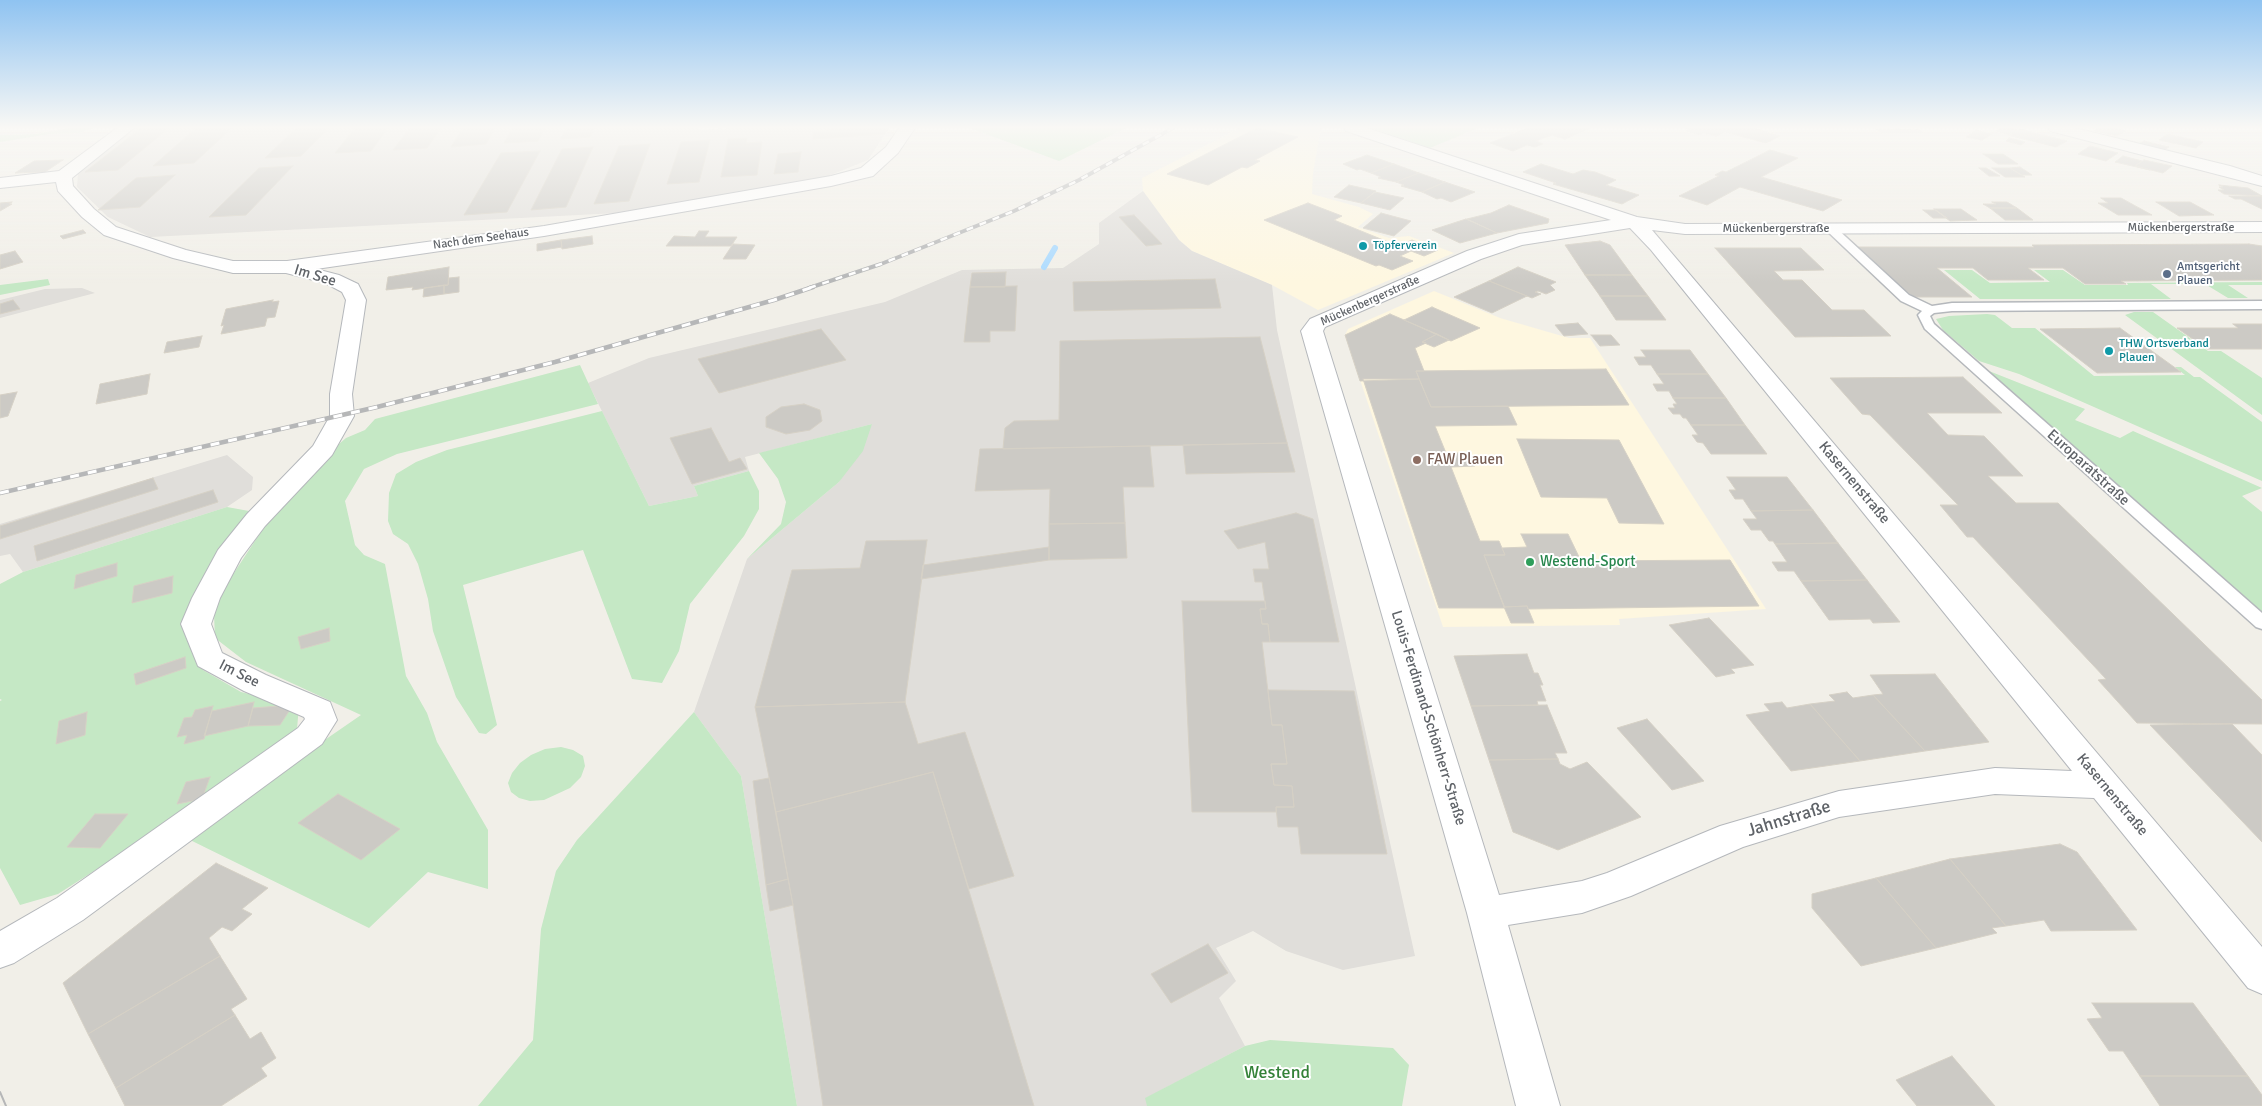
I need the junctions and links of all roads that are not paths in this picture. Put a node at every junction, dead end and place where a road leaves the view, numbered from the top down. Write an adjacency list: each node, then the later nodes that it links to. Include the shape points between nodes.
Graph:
1 (31, 180): 5 (street)
2 (64, 180): 9 (street, Nach dem Seehaus, via 64,187 110,231 233,268)
3 (840, 180): 9 (street, Nach dem Seehaus, via 544,231)
4 (1506, 180): 6 (street, Kasernenstraße)
5 (0, 183)
6 (1634, 222): 8 (street, Mückenbergerstraße, via 1685,229); 12 (street, Mückenbergerstraße, via 1510,243 1318,323); 14 (street, Kasernenstraße, via 1658,246)
7 (2262, 227): 8 (street, Mückenbergerstraße)
8 (1830, 228): 11 (lane, via 1905,298)
9 (287, 267): 16 (street, Im See, via 332,279 351,288 356,300 342,394 342,416 323,450 256,520 228,556 196,624 209,659 319,710 321,720 310,736 86,897)
10 (2262, 305): 11 (lane, via 1952,307)
11 (1930, 310): 13 (lane, Europaratstraße, via 1924,315 1929,326)
12 (1312, 331): 15 (street, Louis-Ferdinand-Schönherr-Straße)
13 (2262, 623)
14 (2104, 785): 15 (street, Jahnstraße, via 1995,781 1839,804 1733,836 1582,898); 17 (street, Kasernenstraße)
15 (1486, 913): 18 (street, Louis-Ferdinand-Schönherr-Straße)
16 (0, 951)
17 (2262, 976)
18 (1538, 1106)

